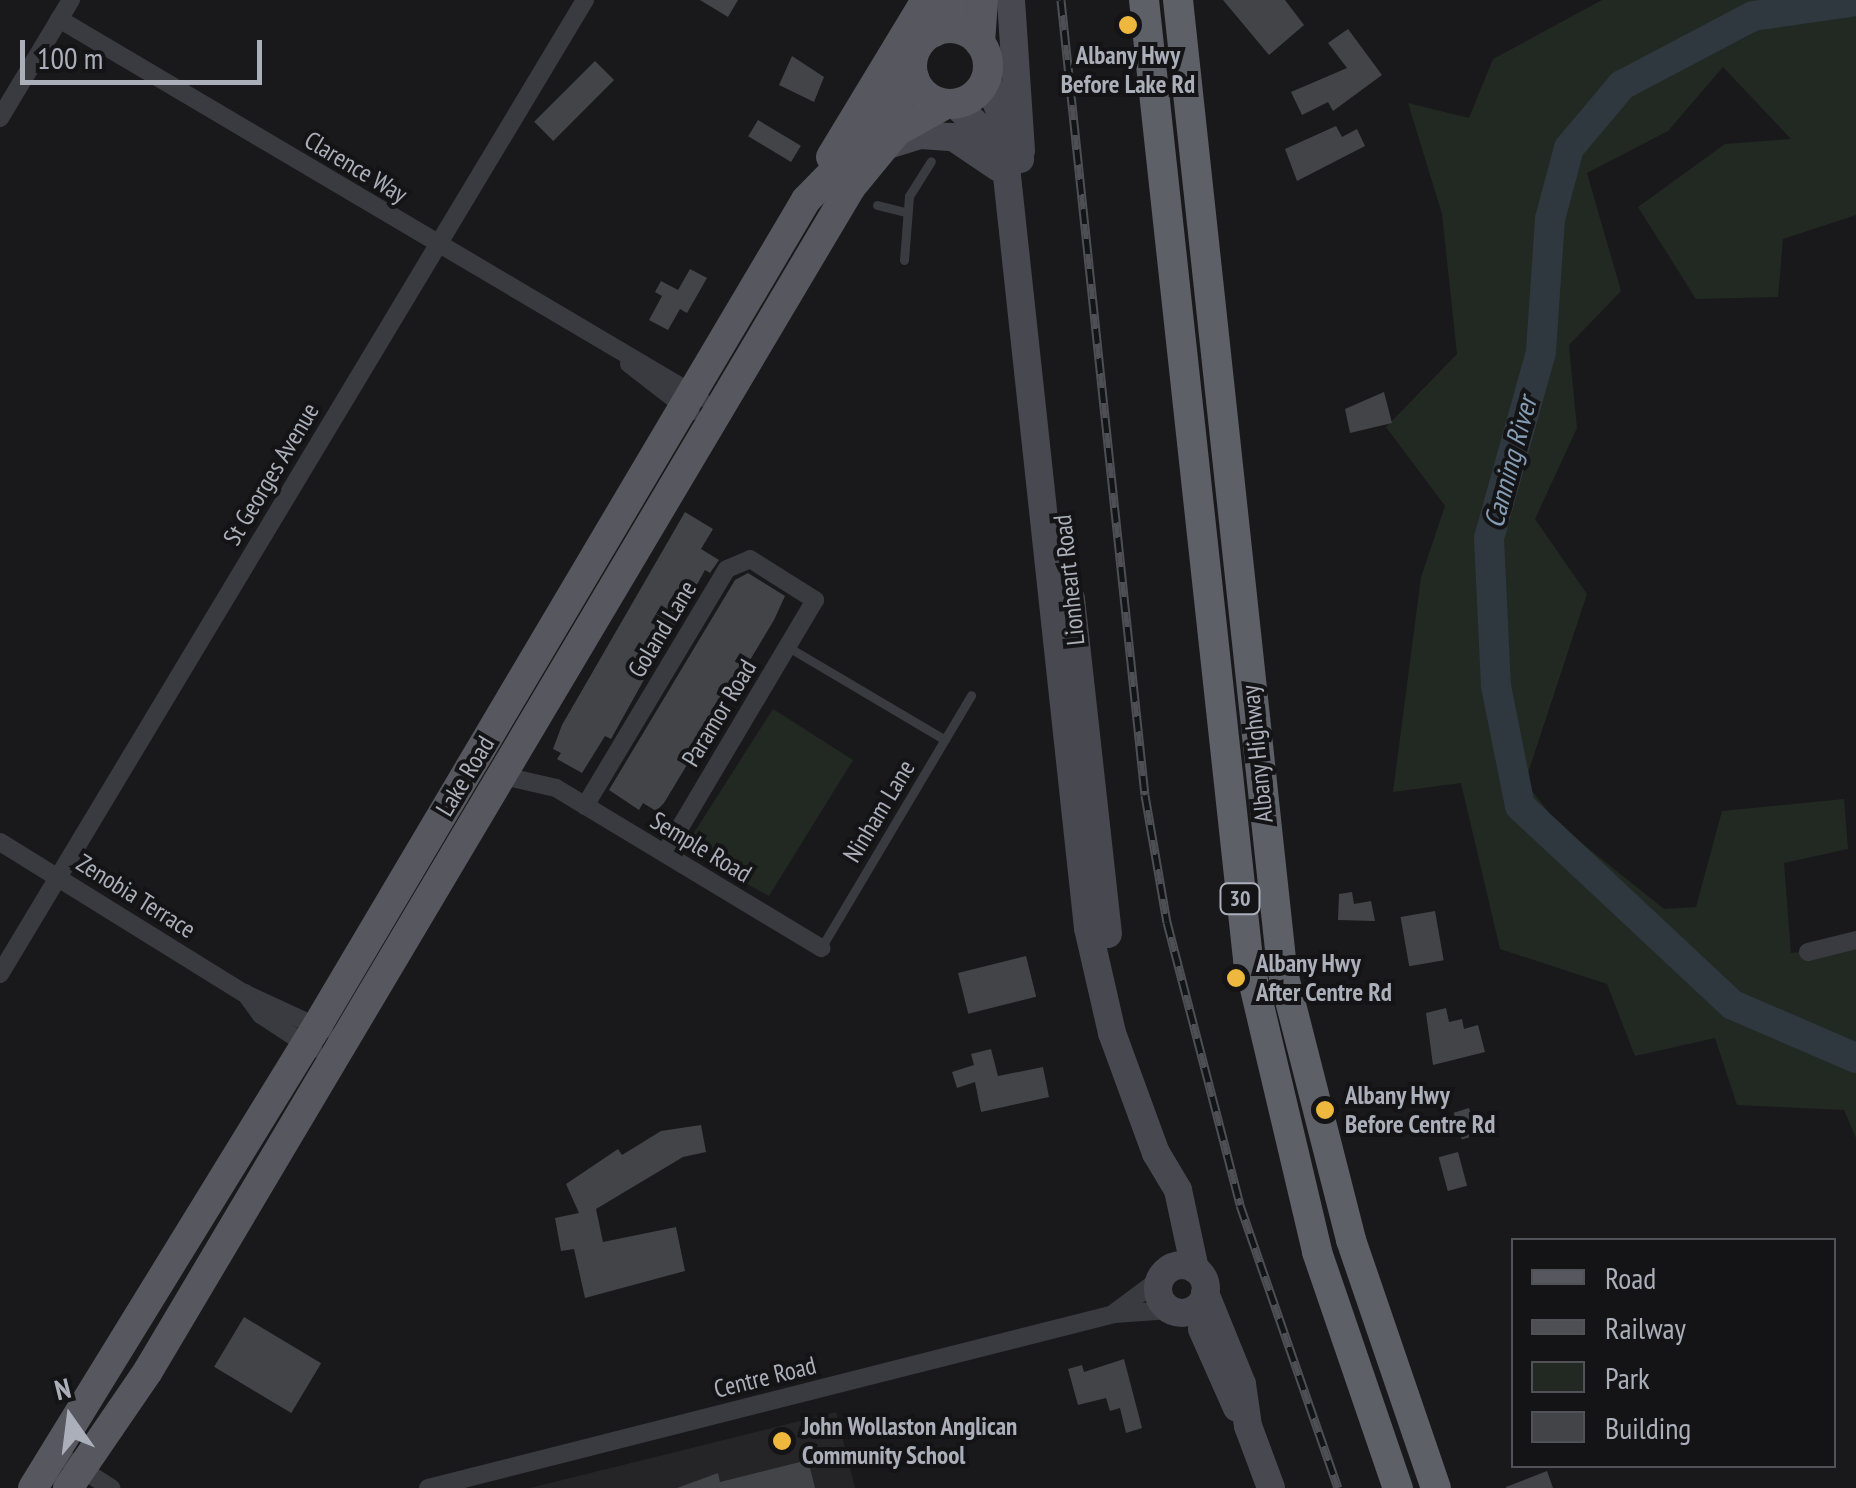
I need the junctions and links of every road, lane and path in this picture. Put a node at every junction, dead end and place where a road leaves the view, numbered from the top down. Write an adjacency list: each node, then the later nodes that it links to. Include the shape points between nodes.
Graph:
1 (71, 0): 9 (street)
2 (585, 0): 22 (street, St Georges Avenue)
3 (926, 0): 19 (main road, via 856,110)
4 (960, 0): 10 (main road)
5 (983, 0): 11 (main road)
6 (1011, 0): 18 (main road)
7 (1144, 0): 26 (highway, Albany Highway / 30)
8 (1178, 0): 25 (highway, Albany Highway / 30)
9 (59, 20): 15 (street); 22 (street, Clarence Way)
10 (934, 32): 11 (main road, via 955,29); 12 (main road, via 917,46)
11 (980, 43): 13 (main road)
12 (914, 78): 14 (main road, via 926,96); 19 (main road, Lake Road, via 886,118)
13 (986, 78): 14 (main road, via 974,95); 18 (main road, Lionheart Road)
14 (950, 104): 16 (main road, Lake Road, via 913,120); 18 (main road, Lionheart Road)
15 (0, 118)
16 (882, 146): 18 (main road, via 921,136 953,137); 24 (main road, Lake Road)
17 (931, 161): 21 (lane)
18 (1014, 169): 43 (main road, Lionheart Road, via 1088,928 1112,1033)
19 (823, 178): 24 (main road, Lake Road)
20 (877, 206): 21 (lane)
21 (906, 212): 23 (lane)
22 (437, 244): 24 (street, Clarence Way, via 626,360 642,380); 37 (street, St Georges Avenue)
23 (904, 260)
24 (700, 408): 28 (main road, Lake Road); 42 (main road, Lake Road)
25 (1235, 534): 26 (highway); 44 (highway, Albany Highway / 30, via 1282,968)
26 (1203, 540): 45 (highway, Albany Highway / 30, via 1248,959)
27 (816, 600): 29 (street, Paramor Road); 34 (street, Goland Lane, via 750,559 731,563)
28 (589, 622): 32 (main road, Lake Road); 33 (street, Semple Road, via 588,645 530,748 534,767)
29 (788, 647): 31 (lane); 36 (street, Paramor Road)
30 (972, 695): 31 (lane, Ninham Lane)
31 (945, 740): 39 (lane, Ninham Lane)
32 (497, 775): 33 (street, Semple Road); 42 (main road, Lake Road)
33 (556, 788): 34 (street, Semple Road)
34 (585, 806): 36 (street, Semple Road)
35 (0, 842): 37 (street, Zenobia Terrace)
36 (665, 853): 39 (street, Semple Road)
37 (58, 877): 41 (street, St Georges Avenue); 42 (street, Zenobia Terrace, via 244,993 261,1015)
38 (1856, 940): 40 (street)
39 (822, 948)
40 (1808, 952)
41 (0, 974)
42 (324, 1042): 51 (main road, Lake Road)
43 (1156, 1152): 46 (main road, Lionheart Road, via 1169,1227); 47 (main road, Lionheart Road, via 1178,1190)
44 (1351, 1240): 45 (highway); 56 (highway, Albany Highway / 30)
45 (1317, 1252): 55 (highway, Albany Highway / 30)
46 (1162, 1276): 47 (main road, via 1182,1265); 48 (main road, via 1158,1292); 49 (street, Centre Road)
47 (1200, 1281): 48 (main road, via 1199,1305); 50 (main road, Lionheart Road, via 1242,1384)
48 (1176, 1311): 49 (street, Centre Road); 50 (main road, Lionheart Road, via 1208,1337 1216,1371)
49 (1114, 1314): 53 (street, Centre Road)
50 (1248, 1426): 54 (main road, Lionheart Road)
51 (58, 1476): 52 (street)
52 (111, 1488)
53 (428, 1488)
54 (1270, 1488)
55 (1398, 1488)
56 (1436, 1488)

